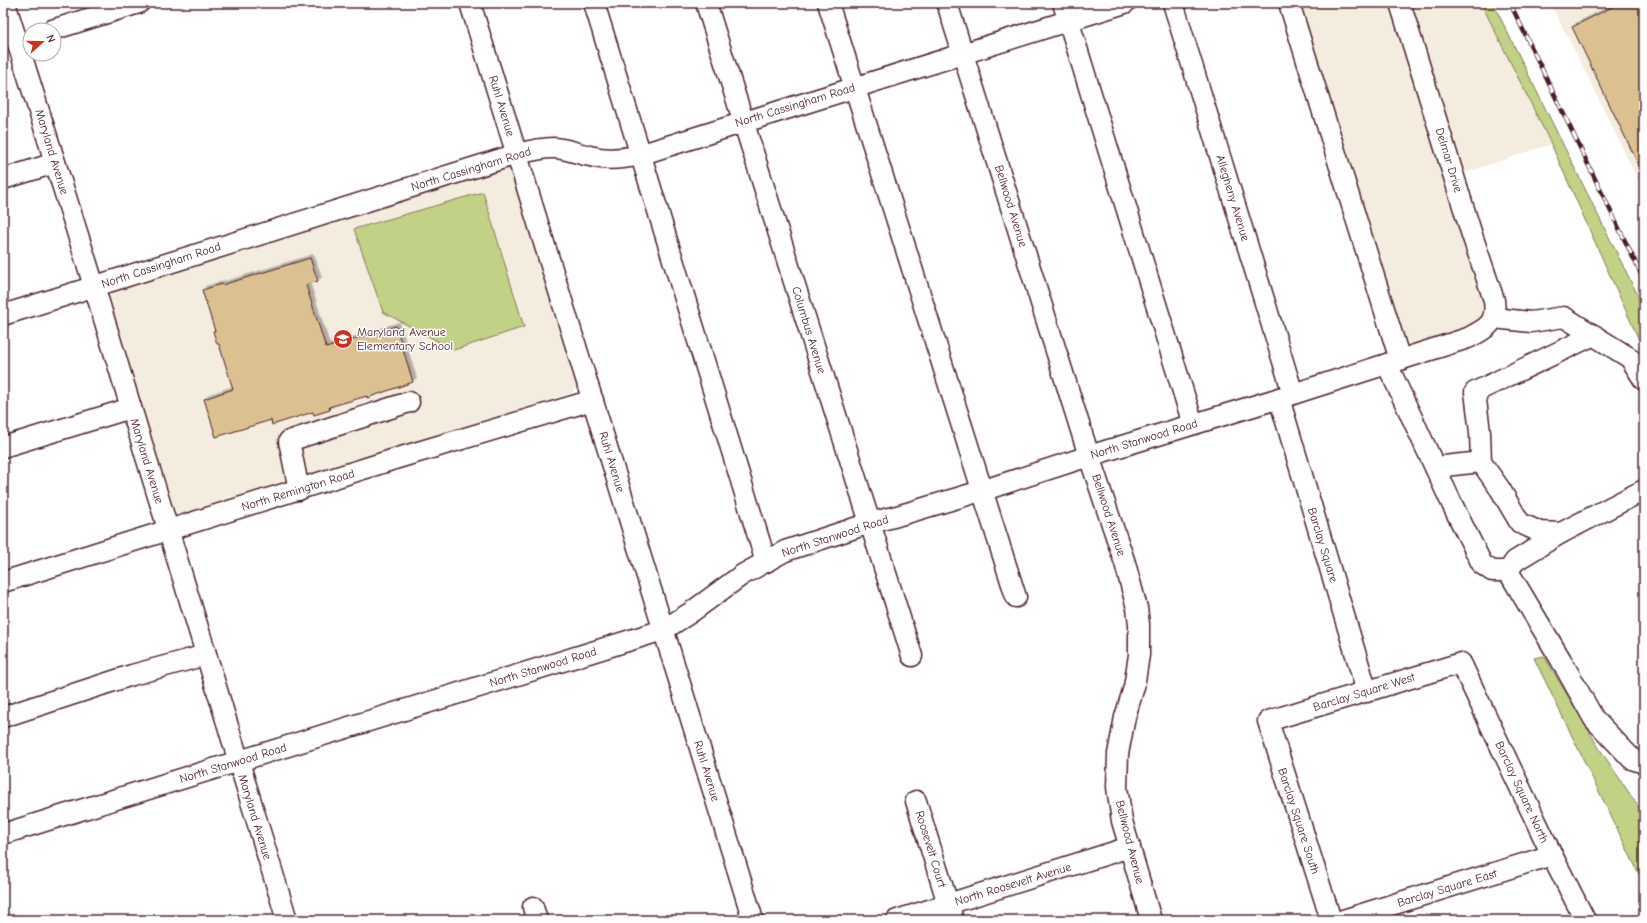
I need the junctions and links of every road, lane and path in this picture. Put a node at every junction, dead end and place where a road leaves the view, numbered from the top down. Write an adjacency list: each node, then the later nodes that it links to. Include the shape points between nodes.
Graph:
1 (5, 3): 14 (street, Maryland Avenue)
2 (139, 3): 13 (street)
3 (470, 3): 18 (street, Ruhl Avenue)
4 (594, 3): 19 (street)
5 (706, 3): 17 (street, Columbus Avenue)
6 (828, 3): 16 (street)
7 (947, 3): 15 (street, Bellwood Avenue)
8 (1125, 3): 12 (street, North Cassingham Road)
9 (1173, 3): 28 (street, Allegheny Avenue)
10 (1288, 3): 26 (street)
11 (1400, 3): 24 (street, Delmar Drive, via 1494,300)
12 (1066, 12): 15 (street, North Cassingham Road); 32 (street)
13 (62, 27)
14 (17, 41): 20 (street, Maryland Avenue)
15 (963, 53): 16 (street, North Cassingham Road); 34 (street, Bellwood Avenue)
16 (854, 87): 17 (street, North Cassingham Road); 39 (street)
17 (744, 121): 19 (street, North Cassingham Road); 40 (street, Columbus Avenue)
18 (517, 154): 19 (street, North Cassingham Road, via 554,148 591,157 627,158); 22 (street, North Cassingham Road); 29 (street, Ruhl Avenue)
19 (641, 154): 43 (street)
20 (55, 163): 21 (street); 22 (street, Maryland Avenue)
21 (3, 179)
22 (94, 286): 23 (street, North Cassingham Road); 31 (street, Maryland Avenue)
23 (3, 315)
24 (1494, 318): 25 (street, via 1531,322 1564,317); 26 (street, North Stanwood Road, via 1483,330 1468,338)
25 (1594, 335): 27 (street, via 1630,358); 35 (street, via 1475,392)
26 (1394, 362): 28 (street, North Stanwood Road); 36 (street)
27 (1644, 380)
28 (1286, 396): 32 (street, North Stanwood Road); 51 (street, Barclay Square)
29 (593, 400): 37 (street, North Remington Road); 47 (street, Ruhl Avenue)
30 (409, 402): 37 (street, via 289,441)
31 (131, 408): 33 (street); 41 (street, Maryland Avenue)
32 (1193, 424): 34 (street, North Stanwood Road)
33 (3, 447)
34 (1089, 456): 39 (street, North Stanwood Road); 58 (street, Bellwood Avenue, via 1131,583 1139,624 1139,655 1134,687 1118,754 1117,788 1122,822)
35 (1481, 462): 36 (street); 42 (street, via 1520,523 1540,532)
36 (1435, 467): 44 (street, via 1482,564 1492,571)
37 (299, 490): 41 (street, North Remington Road)
38 (1644, 490): 42 (street)
39 (983, 491): 40 (street, North Stanwood Road); 46 (street)
40 (870, 522): 43 (street, North Stanwood Road, via 785,551); 49 (street, Columbus Avenue)
41 (169, 531): 45 (street, North Remington Road); 48 (street, Maryland Avenue)
42 (1561, 533): 44 (street, via 1515,562)
43 (766, 562): 47 (street, North Stanwood Road, via 742,574)
44 (1508, 571): 55 (street, via 1594,719 1632,759)
45 (3, 582)
46 (1016, 597)
47 (663, 630): 54 (street, North Stanwood Road); 62 (street, Ruhl Avenue)
48 (206, 655): 52 (street); 54 (street, Maryland Avenue)
49 (912, 656)
50 (1461, 662): 51 (street, Barclay Square West); 59 (street, Barclay Square North)
51 (1367, 692): 53 (street, Barclay Square West)
52 (3, 717)
53 (1268, 721): 65 (street, Barclay Square South)
54 (238, 762): 57 (street, North Stanwood Road); 61 (street, Maryland Avenue)
55 (1644, 763)
56 (916, 801): 60 (street, Roosevelt Court)
57 (3, 834)
58 (1130, 847): 60 (street, North Roosevelt Avenue); 64 (street, Bellwood Avenue)
59 (1552, 855): 66 (street, Barclay Square East); 67 (street, Barclay Square North)
60 (951, 912): 63 (street, North Roosevelt Avenue)
61 (287, 920)
62 (753, 920)
63 (897, 920)
64 (1151, 920)
65 (1331, 920)
66 (1343, 920)
67 (1585, 920)

